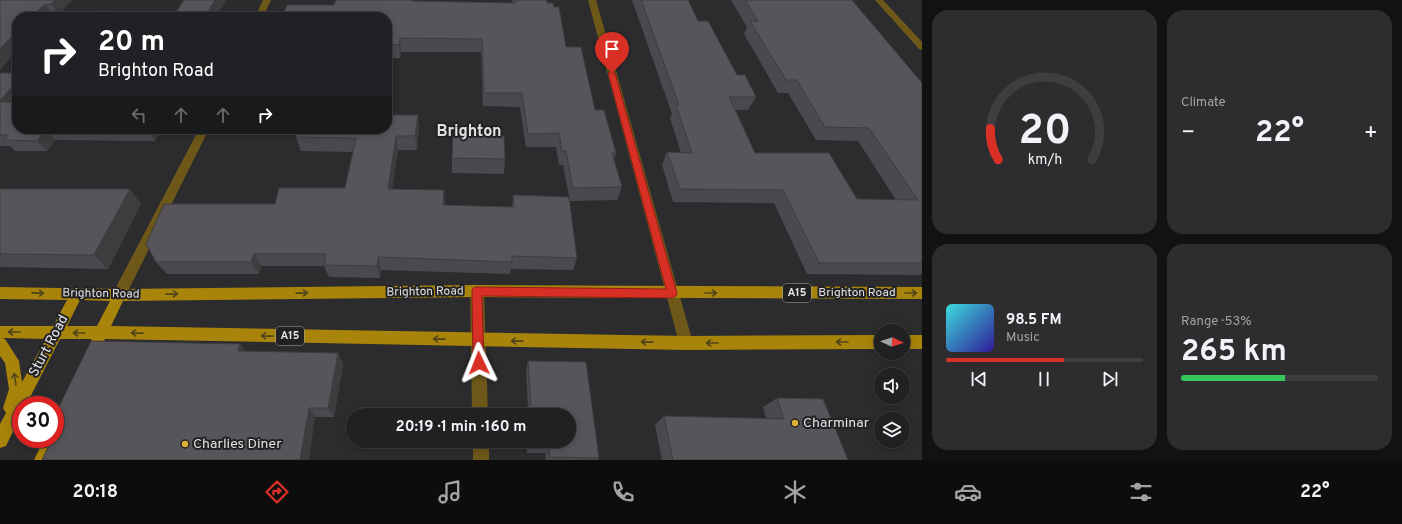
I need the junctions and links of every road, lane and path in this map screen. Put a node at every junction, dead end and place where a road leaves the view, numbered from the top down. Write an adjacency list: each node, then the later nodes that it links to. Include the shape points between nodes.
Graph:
1 (267, 0): 4 (street)
2 (592, 0): 9 (street)
3 (879, 0): 5 (street)
4 (261, 12)
5 (922, 47)
6 (201, 134): 12 (street)
7 (476, 291): 9 (main road, Brighton Road / A15); 12 (main road, Brighton Road / A15, one-way to 7); 16 (street)
8 (0, 293): 11 (main road, Brighton Road / A15, one-way to 11)
9 (672, 293): 10 (main road, Brighton Road / A15, one-way to 10); 20 (street)
10 (922, 293)
11 (76, 295): 12 (main road, Brighton Road / A15); 14 (main road, Sturt Road)
12 (119, 295): 15 (main road)
13 (0, 332): 14 (main road, A15, one-way to 13)
14 (56, 333): 15 (main road, A15, one-way to 14); 24 (main road, Sturt Road)
15 (101, 333): 16 (main road, A15, one-way to 15); 22 (main road)
16 (478, 340): 20 (main road, A15, one-way to 16); 23 (street)
17 (874, 342): 20 (main road, A15, one-way to 20)
18 (910, 342): 19 (main road)
19 (922, 342)
20 (686, 343)
21 (0, 344): 24 (main road, one-way to 21, via 16,389 12,361)
22 (94, 350)
23 (480, 408)
24 (2, 435)
25 (48, 448): 27 (main road)
26 (481, 448): 28 (street)
27 (42, 460)
28 (481, 460)

